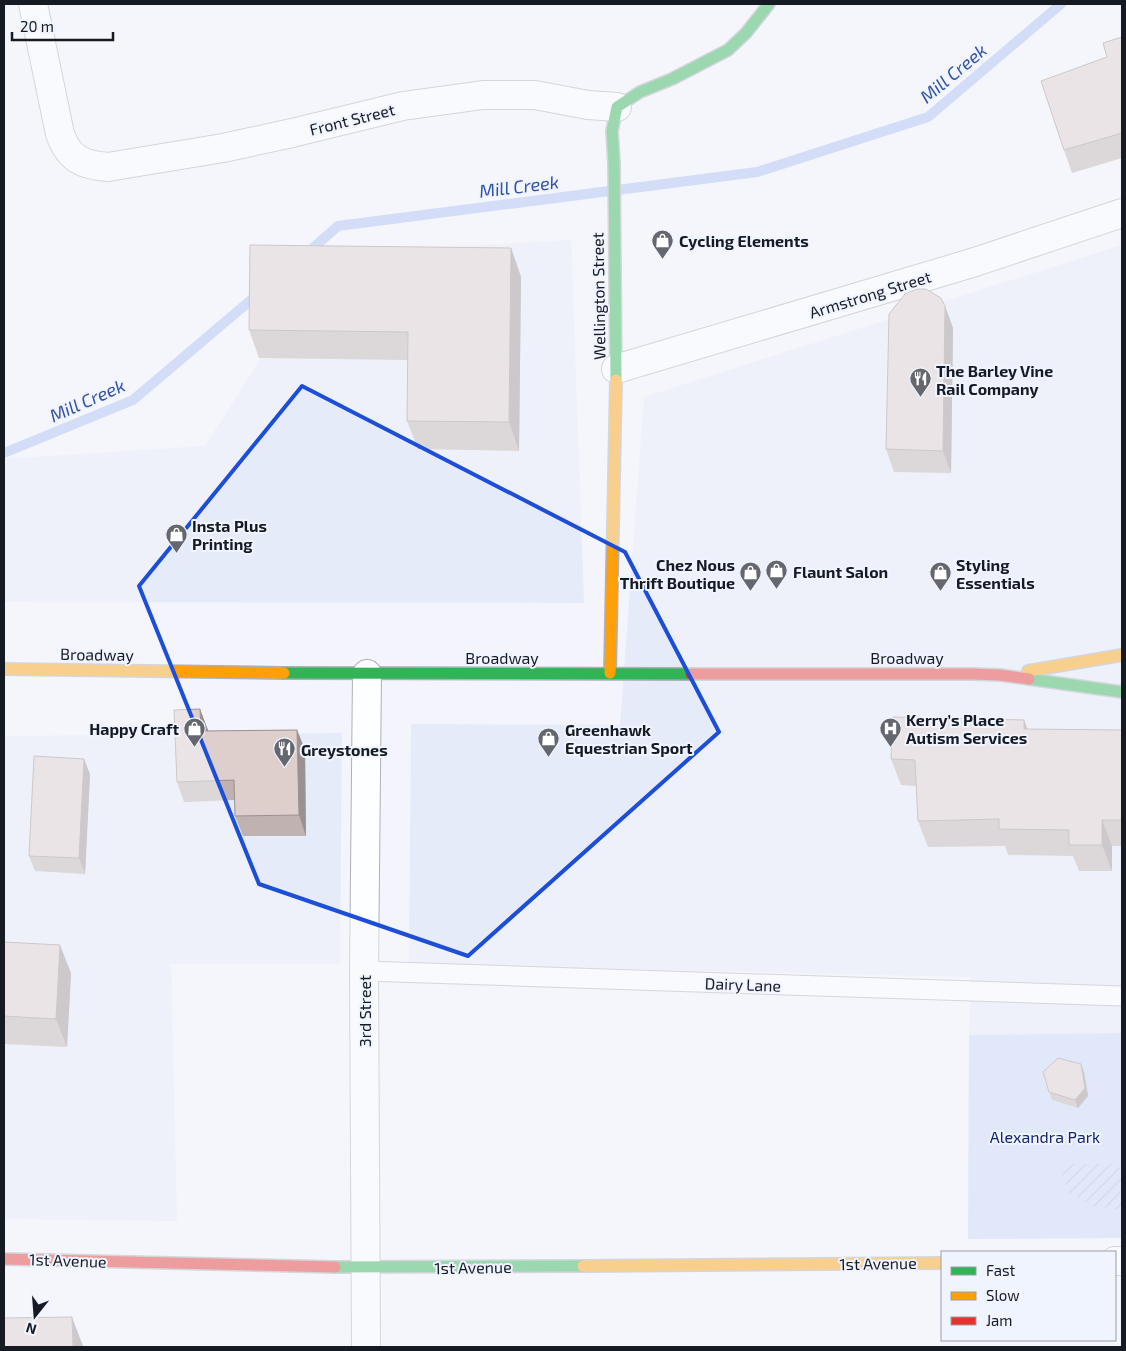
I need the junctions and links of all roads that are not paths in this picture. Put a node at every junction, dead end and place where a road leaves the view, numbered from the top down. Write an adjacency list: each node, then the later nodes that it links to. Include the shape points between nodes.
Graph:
1 (33, 4): 3 (street, Front Street, via 64,147 76,159 89,165 108,167 222,148 403,106 483,95 535,95)
2 (769, 4): 3 (street, via 728,50 640,92)
3 (617, 107): 5 (street, Wellington Street, via 612,131)
4 (1122, 213): 5 (street, Armstrong Street, via 975,262)
5 (616, 370): 8 (street, Wellington Street)
6 (1122, 655): 10 (street, Broadway)
7 (4, 669): 9 (street, Broadway)
8 (610, 673): 9 (street, Broadway); 10 (street, Broadway)
9 (367, 674): 12 (street, 3rd Street)
10 (1000, 675): 11 (street, Broadway)
11 (1122, 692)
12 (364, 971): 13 (lane, Dairy Lane); 16 (street, 3rd Street)
13 (1122, 996)
14 (4, 1259): 16 (street, 1st Avenue)
15 (941, 1263): 16 (street, 1st Avenue)
16 (366, 1268): 17 (street, 3rd Street)
17 (366, 1347)

